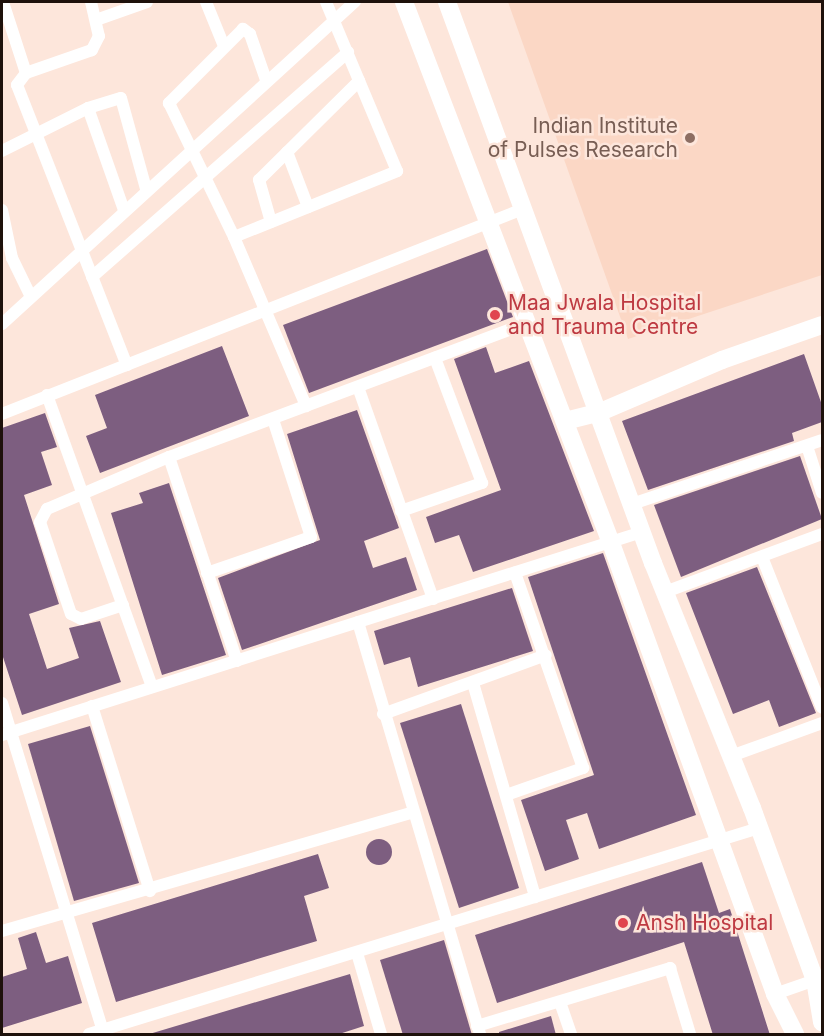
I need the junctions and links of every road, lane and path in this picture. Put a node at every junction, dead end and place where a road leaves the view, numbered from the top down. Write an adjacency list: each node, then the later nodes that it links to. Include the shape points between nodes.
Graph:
1 (3, 2): 13 (street)
2 (91, 2): 9 (street)
3 (146, 2): 9 (street)
4 (206, 2): 11 (street)
5 (326, 2): 10 (street)
6 (355, 2): 10 (street)
7 (404, 2): 28 (street)
8 (447, 2): 24 (street)
9 (96, 20): 13 (street, via 99,36 92,50)
10 (333, 21): 12 (street); 14 (street)
11 (224, 46): 14 (street, via 247,31); 18 (street, via 169,104)
12 (348, 52): 15 (street); 21 (street)
13 (26, 73): 17 (street, via 17,85)
14 (266, 80): 18 (street)
15 (359, 81): 20 (street); 23 (street, via 398,171)
16 (88, 108): 17 (street); 22 (street, via 117,96 124,101); 26 (street)
17 (35, 133): 19 (street); 30 (street)
18 (188, 149): 21 (street); 22 (street)
19 (2, 151)
20 (287, 152): 23 (street); 27 (street, via 259,180)
21 (206, 179): 29 (street); 31 (street)
22 (146, 189): 26 (street)
23 (308, 207): 27 (street)
24 (523, 209): 28 (street); 42 (street)
25 (2, 210): 32 (street, via 12,258)
26 (124, 210): 30 (street)
27 (271, 222): 29 (street)
28 (487, 226): 33 (street); 35 (street)
29 (234, 237): 33 (street)
30 (81, 249): 31 (street); 32 (street)
31 (92, 277): 38 (street)
32 (31, 297): 34 (street)
33 (264, 311): 38 (street); 41 (street)
34 (3, 318)
35 (527, 323): 37 (street); 45 (street)
36 (822, 325): 42 (street, via 722,360)
37 (435, 358): 39 (street); 52 (street, via 482,483)
38 (127, 365): 40 (street)
39 (358, 387): 41 (street); 52 (street)
40 (47, 395): 43 (street); 50 (street)
41 (306, 406): 44 (street)
42 (598, 413): 45 (street); 51 (street)
43 (2, 414)
44 (273, 419): 48 (street); 57 (street, via 311,537)
45 (565, 421): 55 (street)
46 (822, 440): 47 (street)
47 (807, 446): 49 (street); 51 (street)
48 (169, 458): 50 (street); 57 (street)
49 (822, 493)
50 (84, 494): 61 (street); 61 (street, via 41,516 68,604 72,614 81,619)
51 (632, 504): 53 (street)
52 (401, 511): 60 (street)
53 (642, 532): 55 (street); 59 (street)
54 (822, 534): 56 (street)
55 (611, 543): 58 (street); 77 (street)
56 (762, 557): 59 (street); 69 (street)
57 (207, 573): 64 (street)
58 (515, 573): 60 (street); 63 (street)
59 (665, 592): 73 (street)
60 (433, 599): 62 (street)
61 (123, 605): 66 (street)
62 (358, 622): 64 (street); 70 (street)
63 (546, 655): 65 (street); 74 (street, via 583,768)
64 (237, 661): 66 (street)
65 (473, 683): 70 (street); 74 (street)
66 (152, 687): 68 (street)
67 (2, 703): 72 (street)
68 (92, 706): 72 (street); 78 (street)
69 (822, 708)
70 (383, 714): 75 (street)
71 (822, 723): 73 (street)
72 (6, 733): 80 (street)
73 (731, 756): 76 (street)
74 (506, 795): 79 (street)
75 (413, 812): 78 (street); 81 (street)
76 (759, 828): 77 (street); 84 (street)
77 (716, 838): 79 (street); 85 (street)
78 (150, 891): 80 (street)
79 (535, 897): 81 (street)
80 (67, 912): 82 (street); 89 (street)
81 (448, 925): 83 (street); 88 (street)
82 (2, 931)
83 (357, 953): 89 (street); 91 (street)
84 (819, 979): 85 (street); 87 (street)
85 (775, 994): 94 (street)
86 (560, 1002): 88 (street); 92 (street); 93 (street, via 670,968)
87 (822, 1022)
88 (479, 1030)
89 (104, 1032): 90 (street)
90 (89, 1035)
91 (381, 1035)
92 (571, 1035)
93 (690, 1035)
94 (795, 1035)

